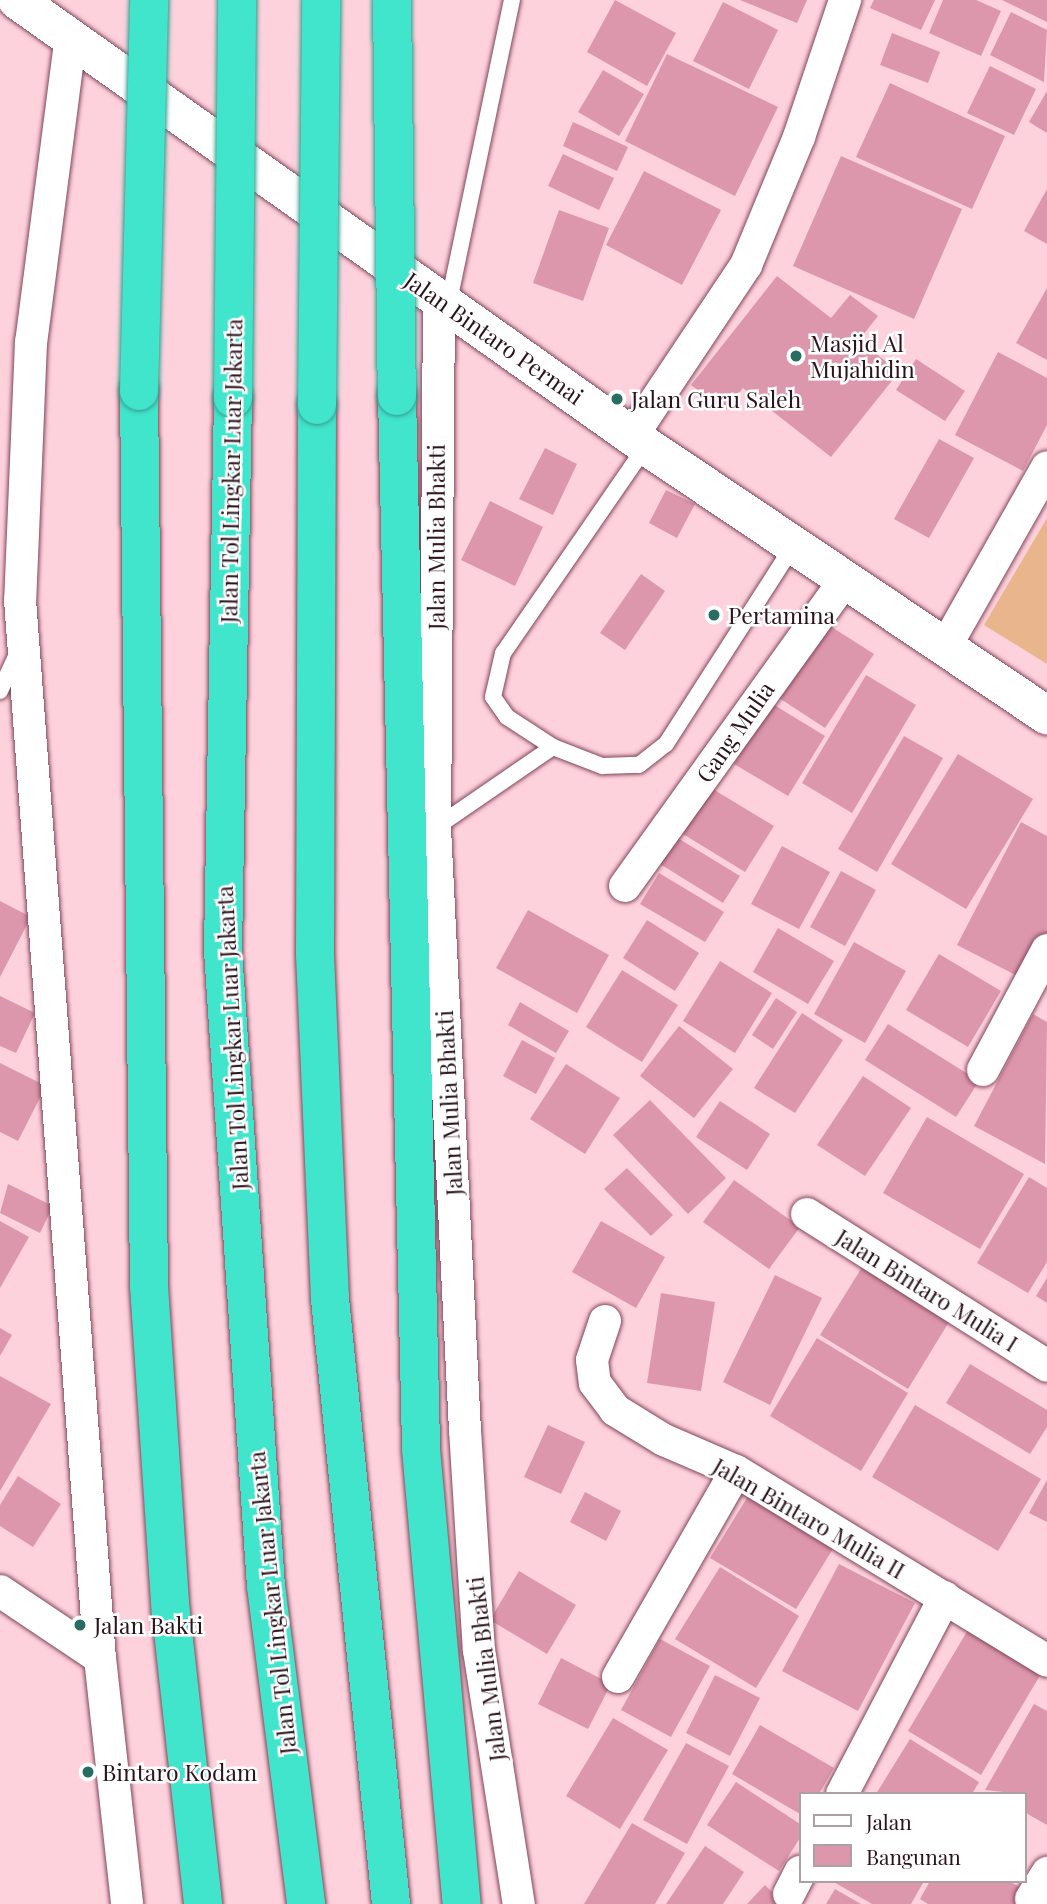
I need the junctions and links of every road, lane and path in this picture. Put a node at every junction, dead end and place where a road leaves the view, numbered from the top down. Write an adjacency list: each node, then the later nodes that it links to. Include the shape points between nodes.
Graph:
1 (17, 0): 8 (main road, Jalan Bintaro Permai)
2 (149, 0): 36 (highway, bridge, via 139,391 149,1286 171,1613)
3 (237, 0): 37 (highway, Jalan Tol Lingkar Luar Jakarta, bridge, via 223,951 266,1586)
4 (321, 0): 38 (highway, bridge, via 315,955 330,1299)
5 (392, 0): 39 (highway, bridge, via 421,1449)
6 (512, 0): 9 (lane)
7 (845, 0): 10 (street, via 799,137 746,265)
8 (70, 43): 9 (main road, Jalan Bintaro Permai); 14 (street, via 22,456)
9 (443, 302): 10 (main road, Jalan Bintaro Permai); 19 (street, Jalan Mulia Bhakti)
10 (639, 441): 12 (main road, Jalan Bintaro Permai); 18 (lane, via 503,653 495,677 493,697 507,717)
11 (1047, 467): 15 (street)
12 (794, 545): 13 (main road, Jalan Bintaro Permai); 18 (lane, via 666,744 639,765 602,766)
13 (846, 579): 15 (main road, Jalan Bintaro Permai); 20 (street, Gang Mulia)
14 (24, 640): 16 (lane); 29 (street)
15 (947, 644): 17 (main road, Jalan Bintaro Permai)
16 (0, 691)
17 (1047, 715)
18 (553, 747): 19 (lane)
19 (435, 828): 40 (street, Jalan Mulia Bhakti, via 479,1650)
20 (625, 886)
21 (1047, 950): 22 (street)
22 (983, 1070)
23 (807, 1214): 25 (street, Jalan Bintaro Mulia I)
24 (605, 1321): 26 (street, Jalan Bintaro Mulia II, via 592,1360 594,1383 615,1410 664,1440)
25 (1047, 1366)
26 (736, 1471): 28 (street, Jalan Bintaro Mulia II); 31 (street)
27 (0, 1591): 29 (street)
28 (945, 1597): 30 (street, Jalan Bintaro Mulia II); 32 (street)
29 (100, 1658): 35 (street)
30 (1047, 1661)
31 (618, 1676)
32 (843, 1792)
33 (1047, 1873): 34 (street)
34 (1031, 1899)
35 (127, 1904)
36 (203, 1904)
37 (306, 1904)
38 (391, 1904)
39 (462, 1904)
40 (519, 1904)

